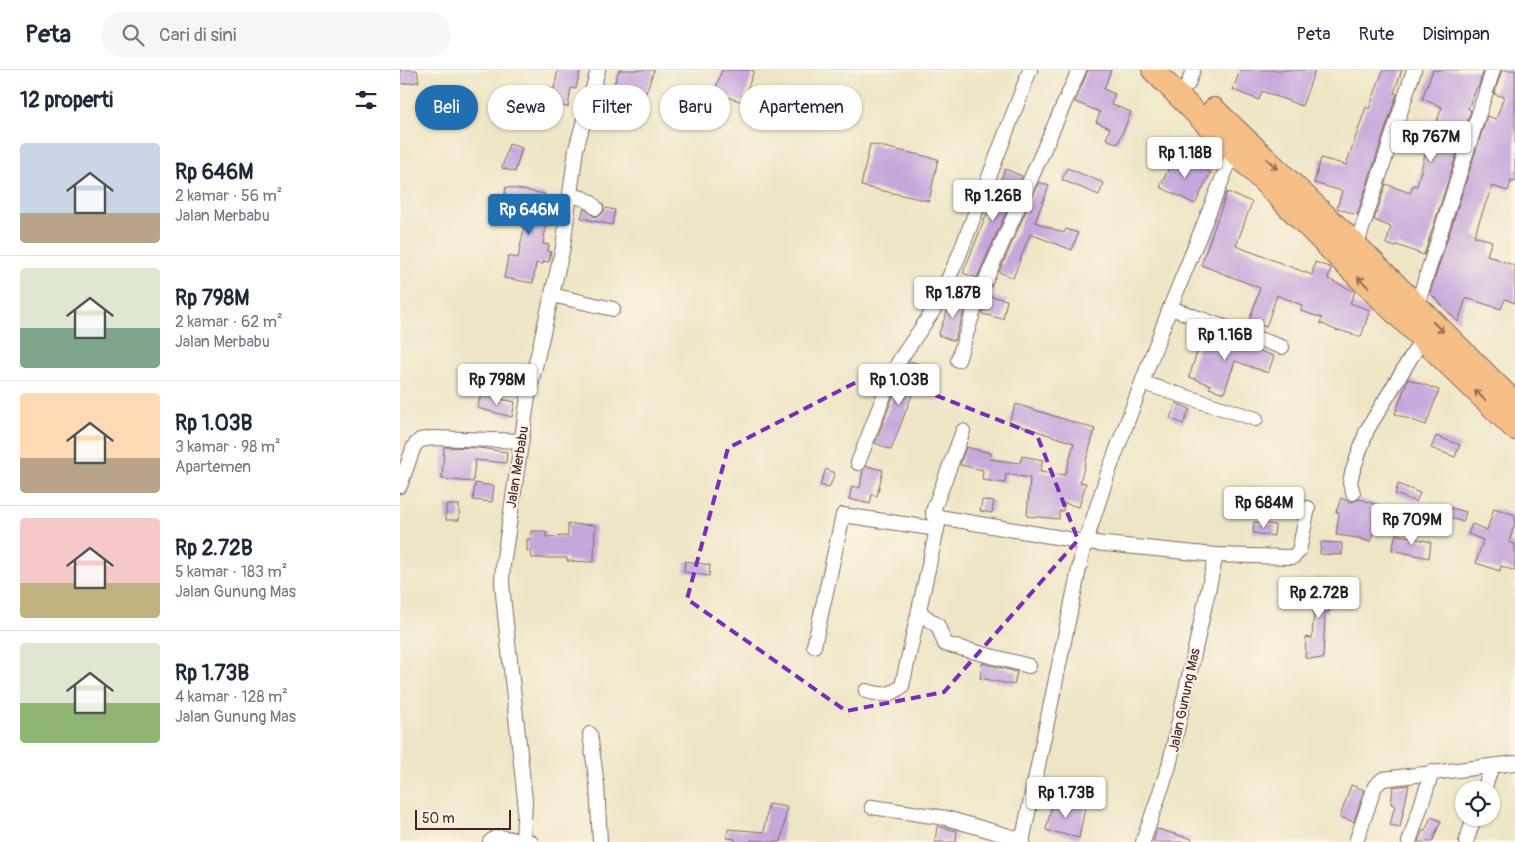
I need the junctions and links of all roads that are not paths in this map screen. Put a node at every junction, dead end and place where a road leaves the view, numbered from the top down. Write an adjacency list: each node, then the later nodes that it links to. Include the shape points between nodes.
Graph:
1 (598, 70): 10 (street, Jalan Merbabu, via 576,149)
2 (1030, 70): 26 (street, via 958,258 933,311 893,372)
3 (1079, 70): 19 (street, via 984,284)
4 (1153, 70): 8 (main road)
5 (1414, 70): 12 (street)
6 (1492, 70): 14 (street)
7 (1185, 75): 8 (main road)
8 (1214, 120): 9 (main road); 12 (main road, one-way to 12)
9 (1234, 150): 12 (main road); 16 (street)
10 (570, 196): 11 (street, via 590,201); 13 (street, Jalan Merbabu)
11 (596, 208)
12 (1351, 255): 14 (main road); 17 (main road, one-way to 12)
13 (552, 296): 15 (street); 25 (street, Jalan Merbabu)
14 (1417, 305): 21 (main road, one-way to 21)
15 (613, 308)
16 (1170, 308): 18 (street); 20 (street)
17 (1422, 339): 23 (main road, one-way to 17); 28 (street, via 1368,430 1352,474)
18 (1282, 347)
19 (958, 360)
20 (1142, 383): 22 (street); 31 (street)
21 (1515, 403)
22 (1256, 419)
23 (1515, 429)
24 (962, 431): 30 (street, via 932,511)
25 (521, 441): 27 (street, via 420,440 414,446); 44 (street, Jalan Merbabu, via 502,582)
26 (858, 463)
27 (400, 486)
28 (1353, 493)
29 (1308, 508): 32 (street, via 1299,551 1293,557)
30 (938, 523): 31 (street); 33 (street); 34 (street, via 843,515)
31 (1085, 542): 32 (street); 45 (street)
32 (1216, 555): 48 (street, Jalan Gunung Mas, via 1169,766)
33 (919, 612): 35 (street, via 938,626 945,644); 36 (street, via 902,686 887,695)
34 (814, 646)
35 (1029, 666)
36 (866, 691)
37 (590, 734): 47 (street)
38 (1515, 763): 39 (street)
39 (1492, 766): 40 (street); 41 (street)
40 (1432, 772): 49 (street, via 1383,779 1378,783); 50 (street)
41 (1487, 781)
42 (872, 807): 45 (street, via 946,818)
43 (1471, 826): 51 (street)
44 (527, 841): 46 (street, via 499,837)
45 (1022, 841)
46 (490, 842)
47 (600, 842)
48 (1143, 842)
49 (1356, 842)
50 (1410, 842)
51 (1466, 842)

